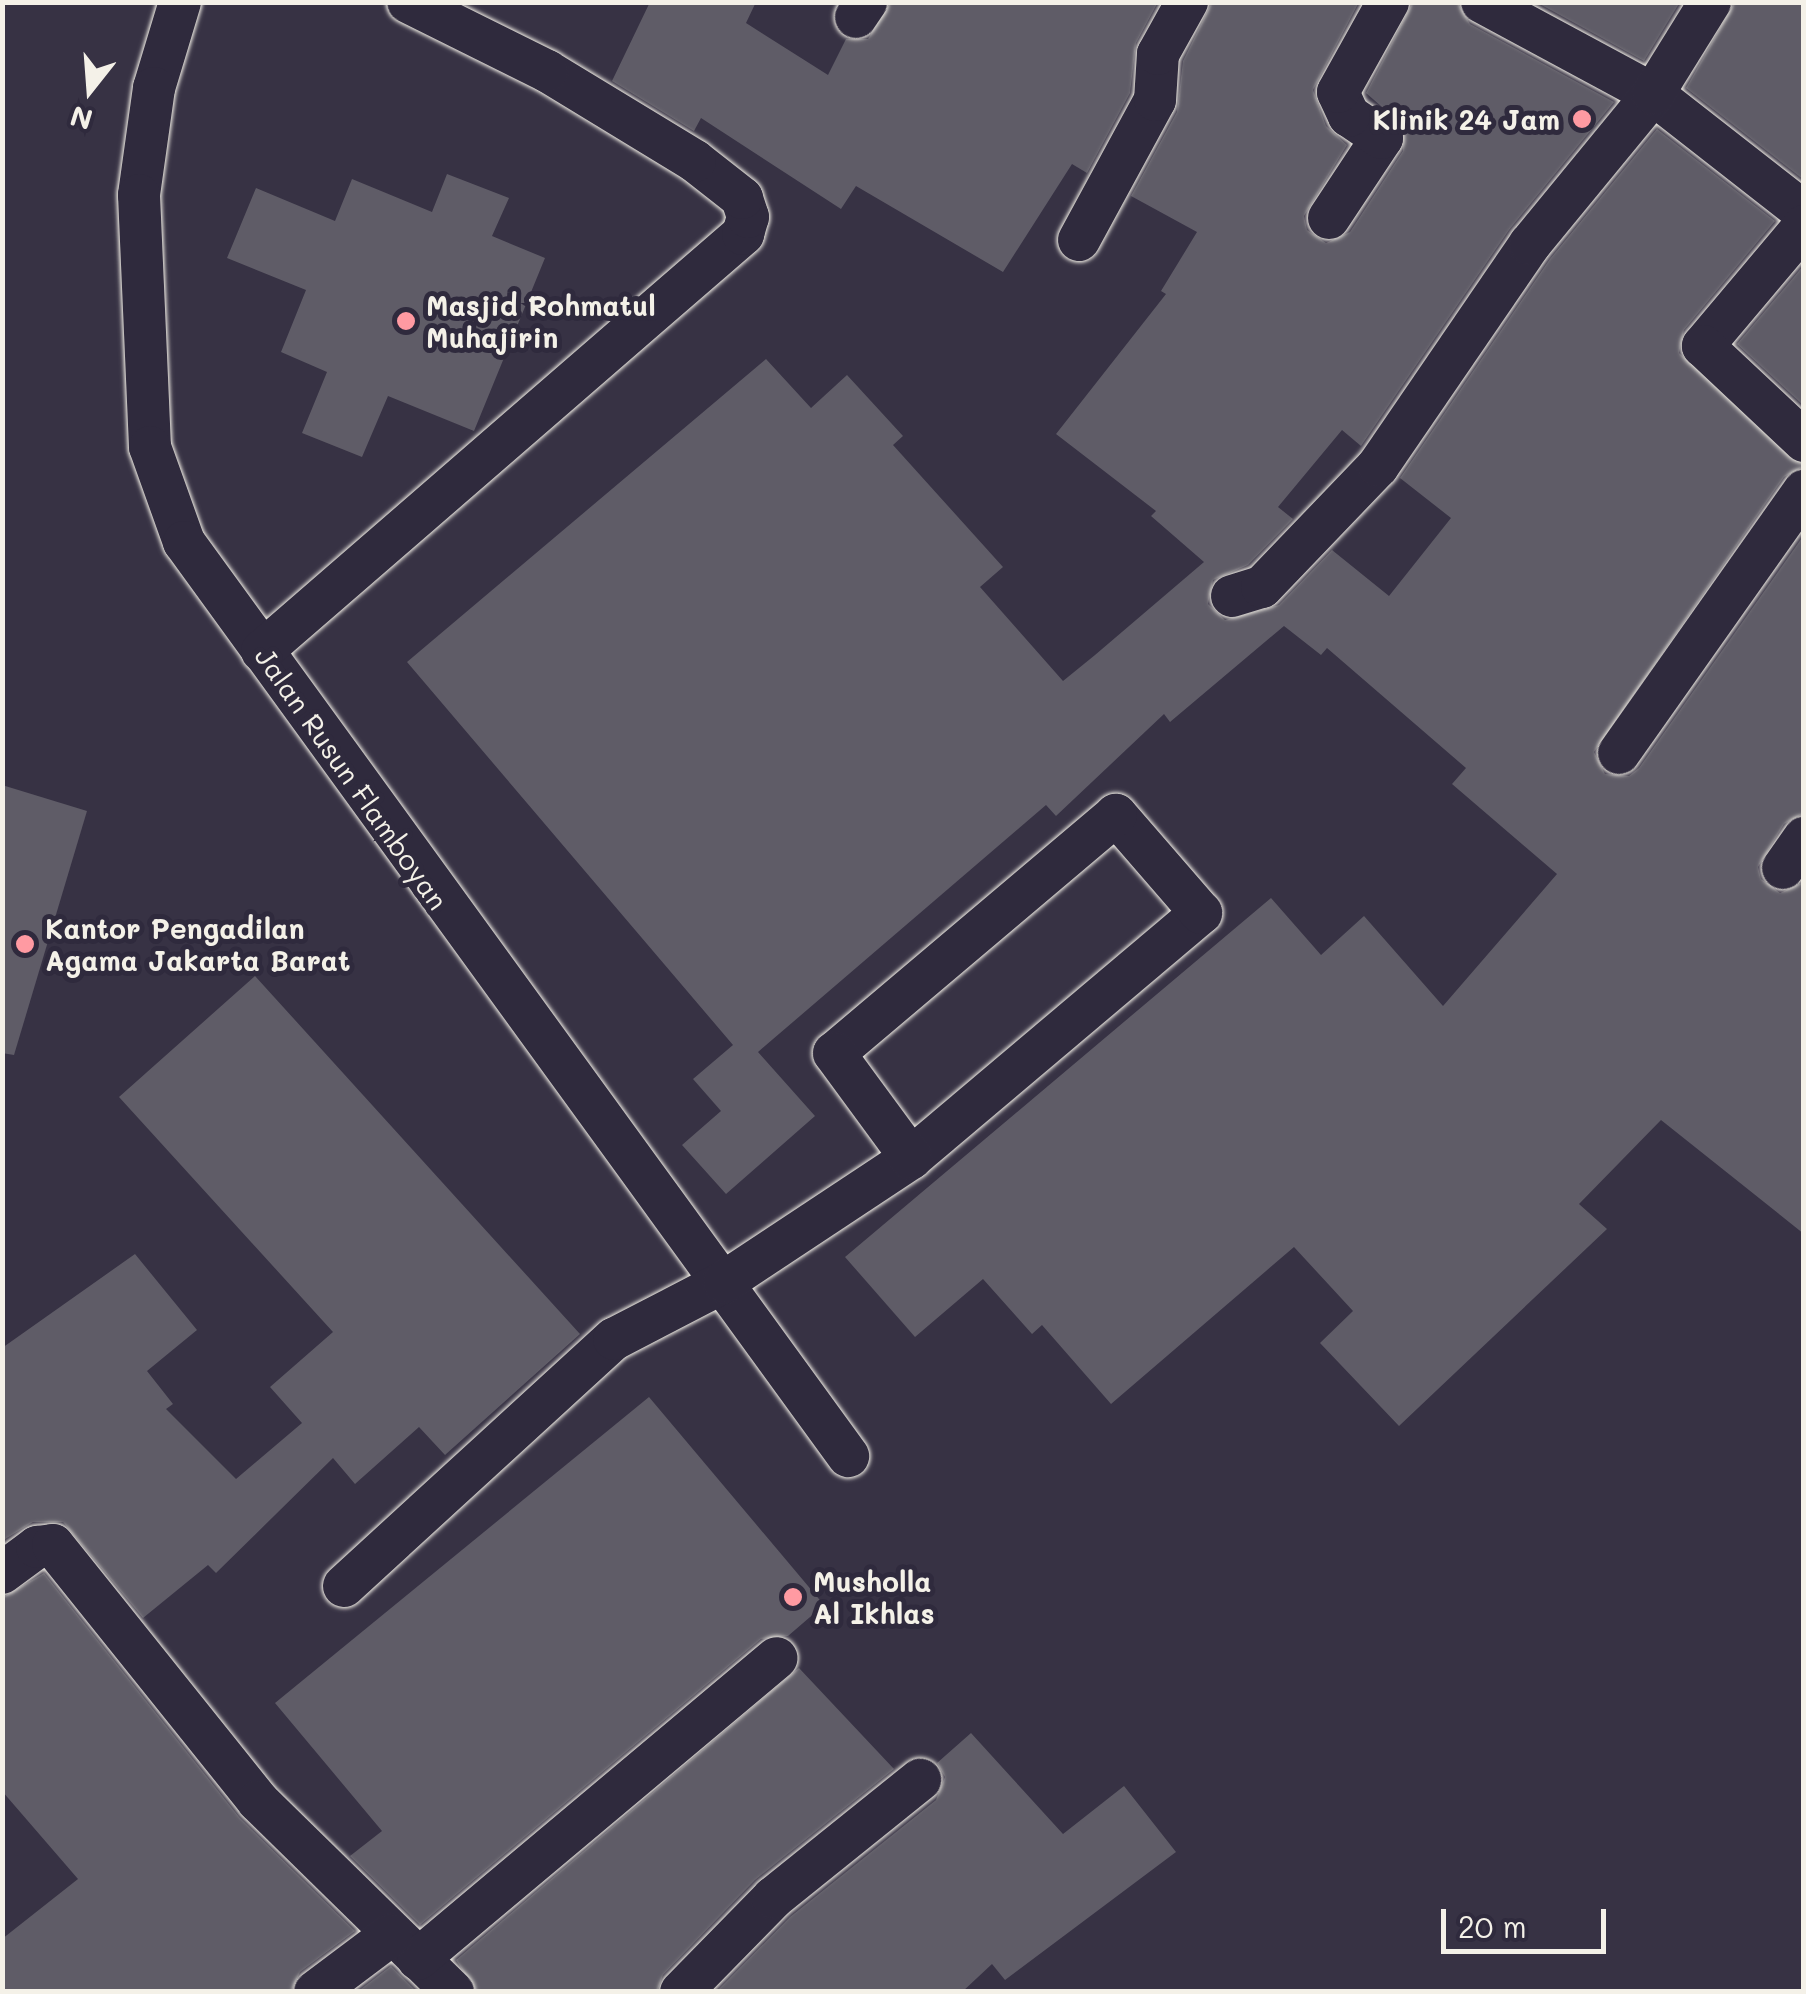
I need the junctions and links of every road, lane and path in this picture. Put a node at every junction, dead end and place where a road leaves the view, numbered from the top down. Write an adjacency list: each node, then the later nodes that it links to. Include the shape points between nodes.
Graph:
1 (180, 2): 15 (street, Jalan Rusun Flamboyan, via 154,88 139,195 150,447 184,542)
2 (408, 2): 15 (street, via 547,71 678,151 742,198 748,216 742,234)
3 (1187, 2): 11 (street, via 1158,54 1155,100)
4 (1388, 2): 9 (street, via 1338,92 1350,116 1382,138)
5 (1482, 2): 7 (street)
6 (1710, 2): 7 (street)
7 (1653, 94): 8 (street); 14 (street, via 1530,244 1378,466 1262,587)
8 (1804, 212)
9 (1329, 218)
10 (1804, 226): 12 (street, via 1708,334 1703,361)
11 (1079, 240)
12 (1804, 442)
13 (1804, 490): 16 (street)
14 (1232, 596)
15 (262, 651): 18 (street, Jalan Rusun Flamboyan)
16 (1619, 753)
17 (910, 1158): 17 (street, via 1201,913 1116,815 834,1053); 18 (street)
18 (724, 1282): 19 (street, Jalan Rusun Flamboyan); 21 (street, via 614,1339)
19 (848, 1456)
20 (2, 1572): 24 (street, via 37,1546 52,1545 258,1801)
21 (344, 1586)
22 (778, 1658): 24 (street)
23 (920, 1780): 27 (street, via 773,1898)
24 (405, 1947): 25 (street); 26 (street)
25 (316, 1992)
26 (452, 1992)
27 (681, 1992)

